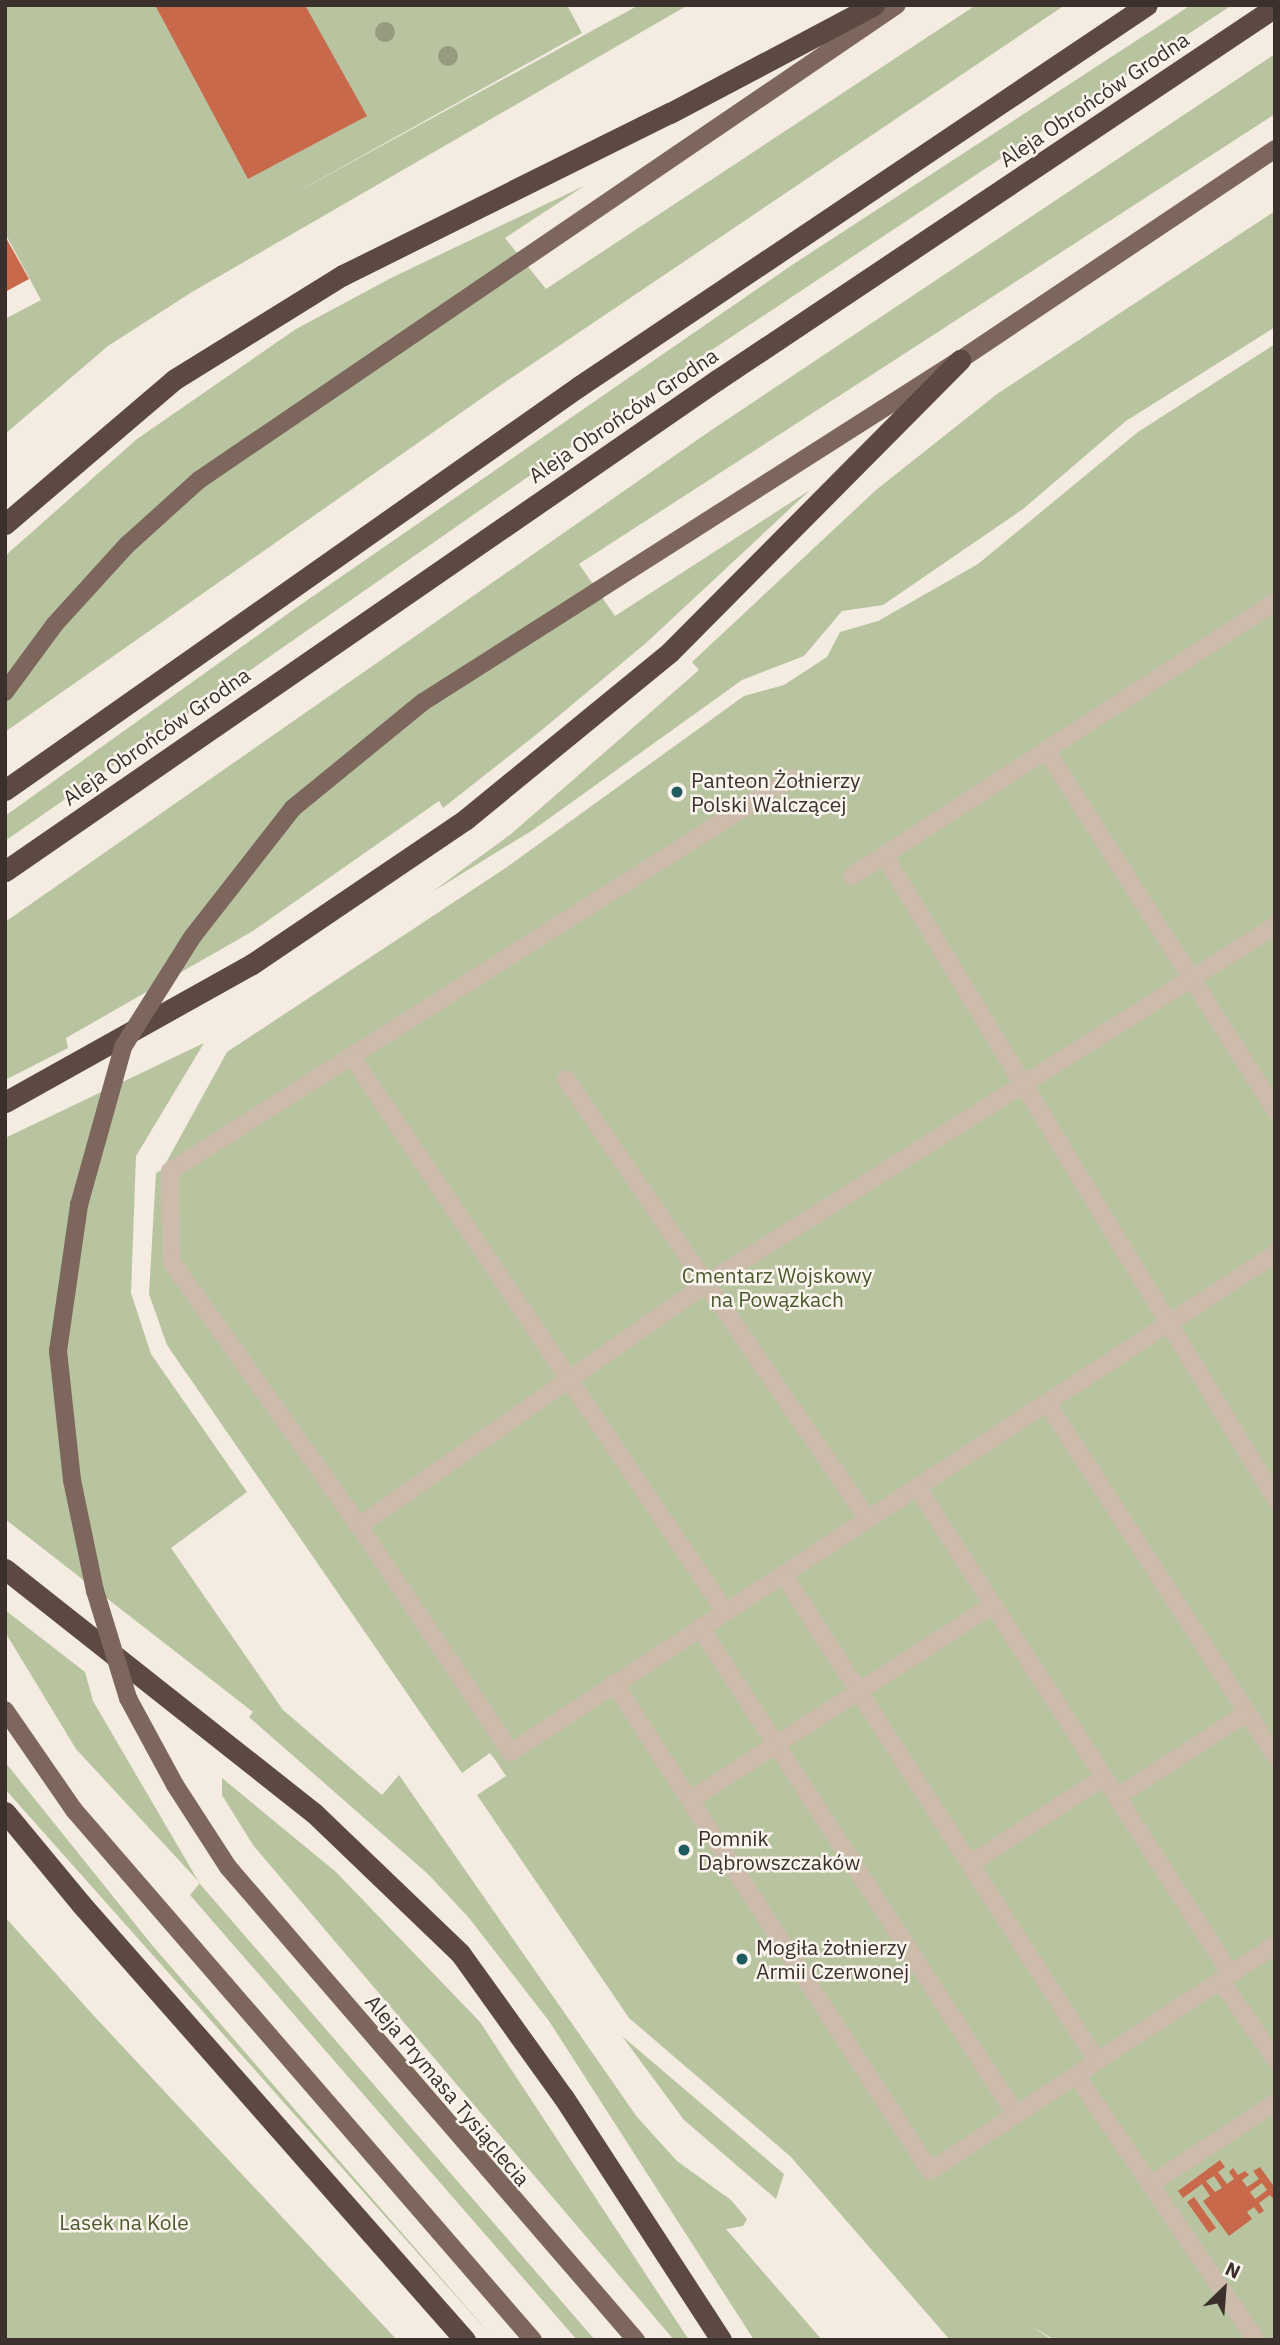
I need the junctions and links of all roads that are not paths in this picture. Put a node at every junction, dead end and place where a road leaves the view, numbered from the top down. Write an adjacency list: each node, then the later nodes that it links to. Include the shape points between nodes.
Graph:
1 (874, 5): 7 (highway, via 670,113 343,275 175,379)
2 (897, 5): 9 (main road, via 199,480 127,545 55,624)
3 (1147, 5): 12 (highway, Aleja Obrońców Grodna, via 568,393)
4 (1275, 7): 14 (highway, Aleja Obrońców Grodna, via 717,380)
5 (1275, 149): 6 (main road)
6 (960, 360): 21 (highway, via 670,652 466,819 252,964); 58 (main road, Aleja Prymasa Tysiąclecia, bridge, via 423,702 293,808 193,936 123,1047 79,1205 58,1351 72,1480 95,1591 128,1698 175,1786 228,1867)
7 (5, 524)
8 (1275, 602): 10 (street)
9 (5, 692)
10 (1046, 750): 13 (street); 17 (street)
11 (791, 778): 18 (street)
12 (5, 790)
13 (884, 855): 15 (street); 20 (street)
14 (5, 871)
15 (852, 876)
16 (1275, 926): 17 (street)
17 (1192, 980): 20 (street); 22 (street)
18 (352, 1057): 26 (street); 31 (street, via 170,1171 171,1261)
19 (566, 1079): 24 (street)
20 (1024, 1085): 24 (street); 25 (street)
21 (5, 1102)
22 (1275, 1110)
23 (1275, 1254): 25 (street)
24 (707, 1283): 26 (street); 30 (street)
25 (1169, 1324): 27 (street); 29 (street)
26 (569, 1379): 31 (street); 35 (street)
27 (1047, 1403): 28 (street); 40 (street)
28 (917, 1487): 30 (street); 34 (street)
29 (1275, 1498)
30 (868, 1519): 33 (street)
31 (359, 1525): 37 (street, via 511,1752)
32 (5, 1569): 59 (highway, via 314,1813 460,1953 564,2098)
33 (783, 1574): 35 (street); 38 (street)
34 (993, 1605): 38 (street); 43 (street)
35 (725, 1611): 36 (street)
36 (701, 1627): 37 (street); 41 (street)
37 (614, 1683): 45 (street)
38 (859, 1691): 41 (street); 47 (street)
39 (5, 1710): 57 (main road, via 74,1810)
40 (1247, 1713): 42 (street); 44 (street)
41 (776, 1744): 45 (street); 54 (street)
42 (1275, 1756)
43 (1104, 1777): 44 (street); 47 (street)
44 (1117, 1797): 49 (street)
45 (690, 1800): 54 (street, via 930,2171)
46 (5, 1812): 56 (highway)
47 (970, 1864): 51 (street)
48 (1275, 1945): 49 (street)
49 (1226, 1977): 50 (street); 51 (street)
50 (1275, 2059)
51 (1097, 2061): 52 (street)
52 (1076, 2075): 54 (street); 55 (street)
53 (1275, 2103): 55 (street)
54 (1016, 2115)
55 (1151, 2184): 60 (street)
56 (465, 2340)
57 (533, 2340)
58 (636, 2340)
59 (720, 2340)
60 (1256, 2340)

